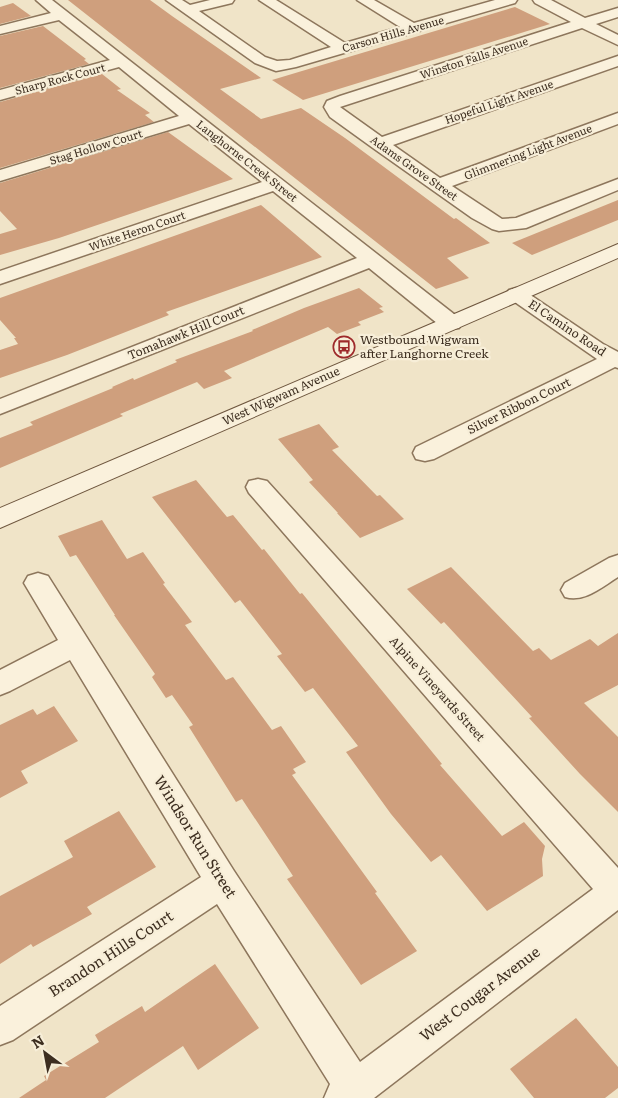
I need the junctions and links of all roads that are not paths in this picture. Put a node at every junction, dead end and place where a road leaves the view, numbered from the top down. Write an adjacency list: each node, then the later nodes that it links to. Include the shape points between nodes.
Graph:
1 (43, 0): 10 (street, Langhorne Creek Street)
2 (173, 0): 8 (street)
3 (227, 0): 8 (street)
4 (266, 0): 15 (street)
5 (364, 0): 12 (street)
6 (510, 0): 12 (street, Carson Hills Avenue)
7 (540, 0): 11 (street)
8 (188, 10): 15 (street, Carson Hills Avenue, via 260,60 276,66)
9 (618, 12): 11 (street, Winston Falls Avenue)
10 (61, 15): 13 (street); 17 (street, Langhorne Creek Street)
11 (582, 23): 14 (street); 19 (street, Winston Falls Avenue, via 338,101)
12 (413, 28): 15 (street, Carson Hills Avenue)
13 (0, 30)
14 (618, 41)
15 (344, 49)
16 (618, 60): 22 (street, Hopeful Light Avenue)
17 (121, 62): 18 (street, Sharp Rock Court); 20 (street, Langhorne Creek Street)
18 (0, 96)
19 (332, 107): 22 (street, Adams Grove Street)
20 (191, 118): 23 (street, Stag Hollow Court); 24 (street, Langhorne Creek Street)
21 (618, 118): 26 (street, Glimmering Light Avenue)
22 (379, 144): 26 (street, Adams Grove Street)
23 (0, 176)
24 (275, 184): 28 (street, Langhorne Creek Street); 29 (street, White Heron Court)
25 (618, 184): 26 (street, Adams Grove Street, via 519,224 499,225)
26 (438, 186)
27 (618, 250): 30 (street, West Wigwam Avenue)
28 (371, 260): 31 (street, Langhorne Creek Street); 33 (street, Tomahawk Hill Court)
29 (0, 278)
30 (516, 294): 31 (street, West Wigwam Avenue); 32 (street, El Camino Road)
31 (450, 323): 36 (street, West Wigwam Avenue)
32 (616, 360): 34 (street, Silver Ribbon Court)
33 (0, 408)
34 (425, 453)
35 (258, 487): 43 (street, Alpine Vineyards Street)
36 (0, 519)
37 (618, 565): 39 (street)
38 (38, 583): 40 (street, Windsor Run Street)
39 (575, 590)
40 (75, 644): 41 (street); 42 (street, Windsor Run Street)
41 (0, 683)
42 (222, 882): 44 (street, Brandon Hills Court); 45 (street, Windsor Run Street)
43 (617, 890): 45 (street, West Cougar Avenue)
44 (0, 1027)
45 (349, 1093)

